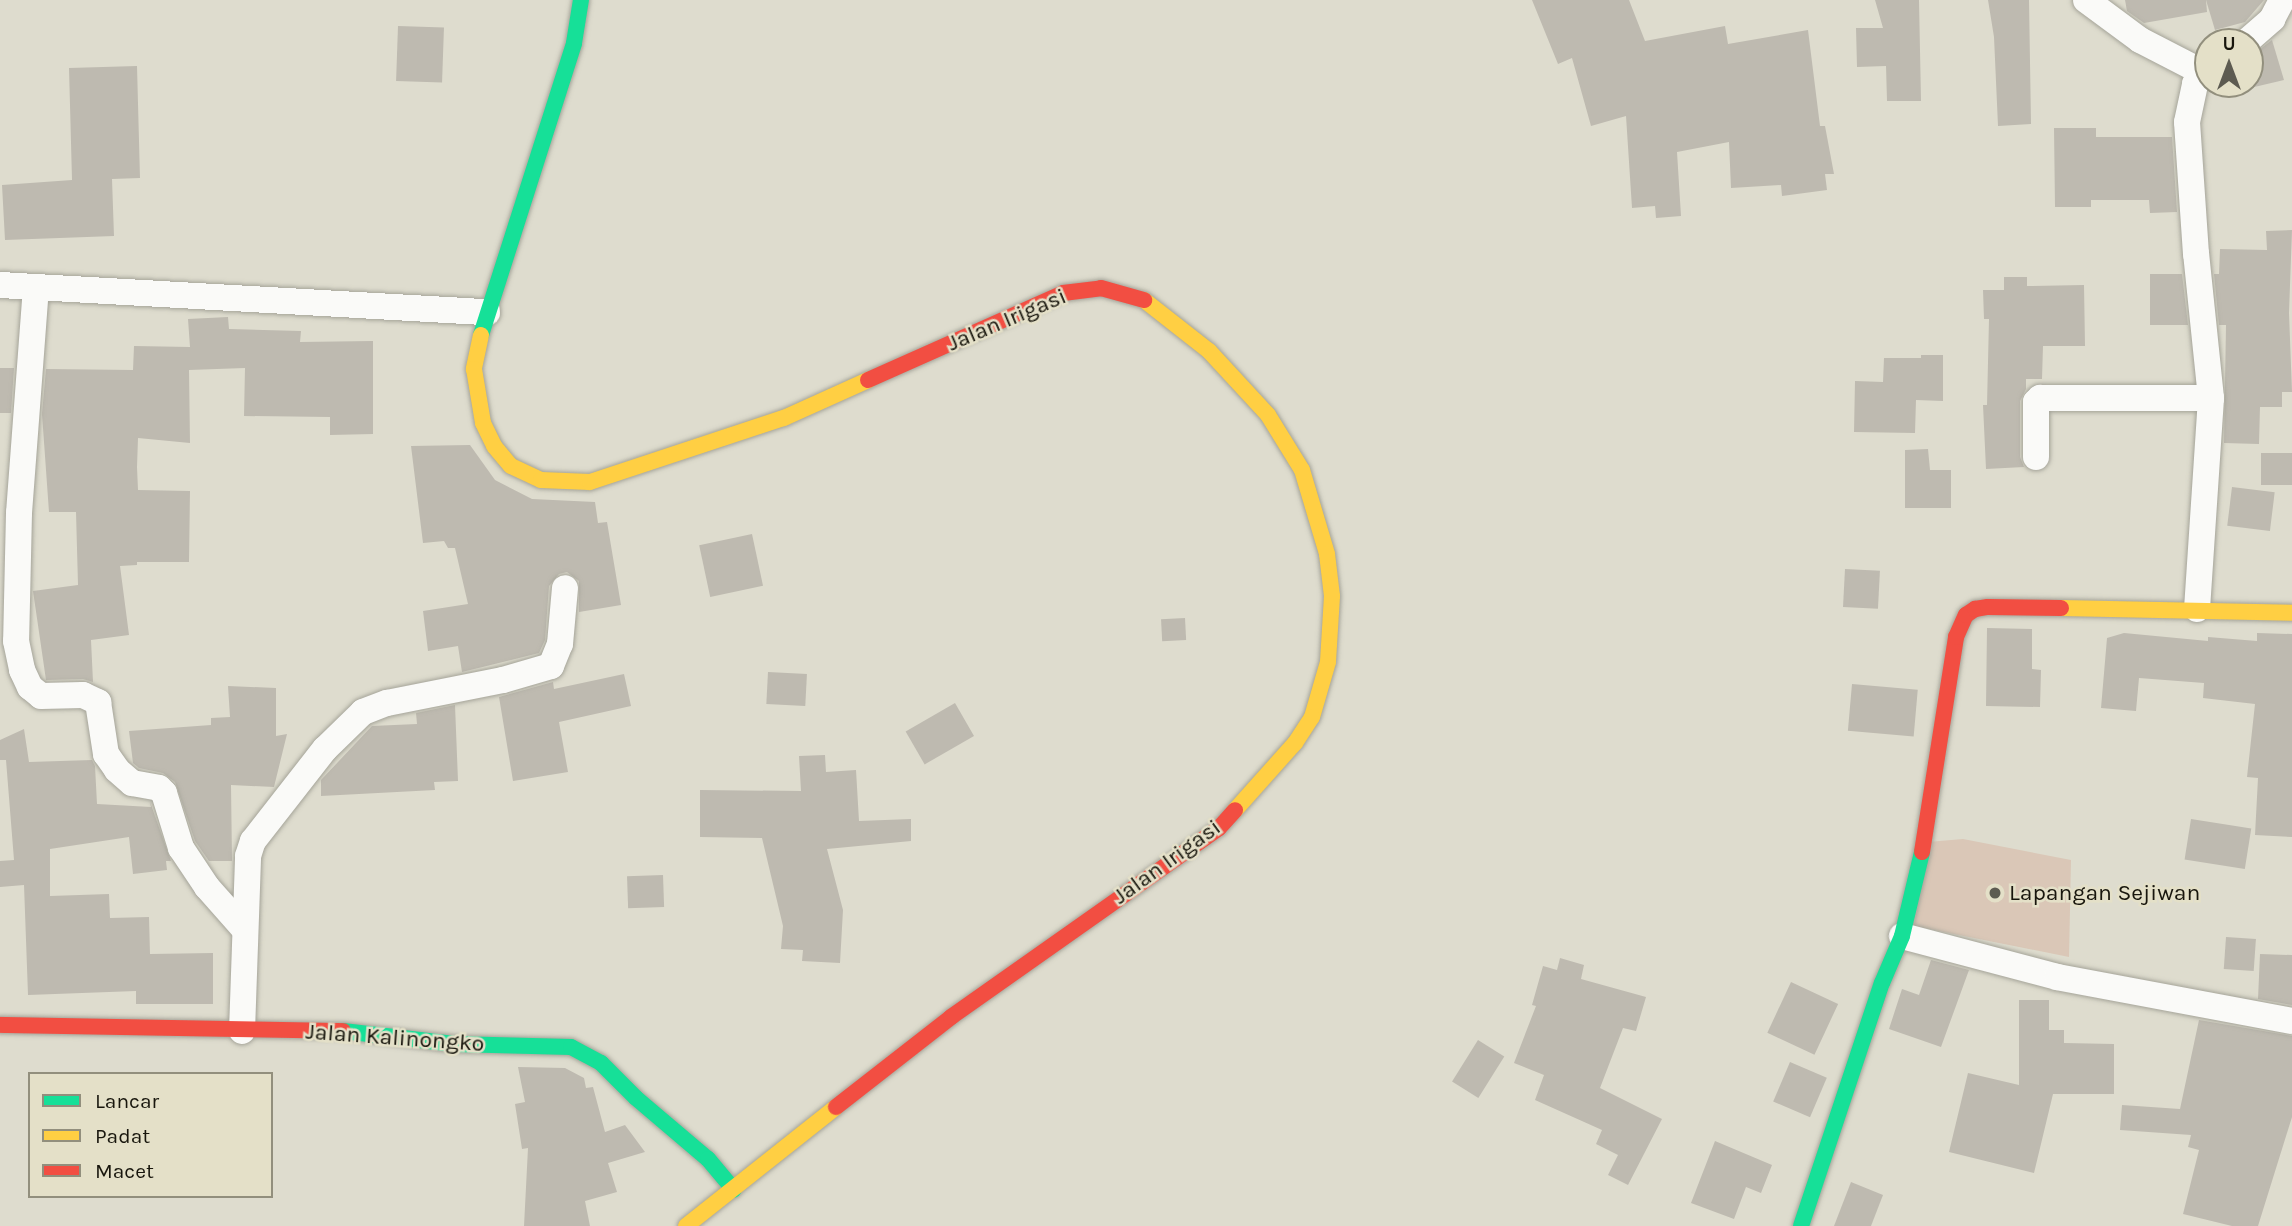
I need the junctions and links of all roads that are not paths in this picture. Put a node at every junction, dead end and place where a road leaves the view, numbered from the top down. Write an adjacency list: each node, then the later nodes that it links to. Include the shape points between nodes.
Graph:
1 (581, 0): 9 (street, Jalan Irigasi, via 574,43)
2 (2086, 0): 5 (street, via 2140,40)
3 (2281, 0): 4 (street)
4 (2262, 28)
5 (2194, 65)
6 (2194, 90): 10 (street, via 2187,122)
7 (0, 285): 8 (street)
8 (36, 287): 9 (street); 15 (street, via 19,513 16,641 22,670 30,687 41,696 83,695 98,702 107,754 117,770 132,783 164,793 181,849)
9 (487, 312): 20 (street, Jalan Irigasi, via 474,369 487,434 519,472 558,483 590,482 784,418 1062,293 1101,288 1142,298 1209,351 1268,415 1302,470 1327,554 1331,636 1312,717 1295,743 1219,828 951,1017)
10 (2211, 398): 11 (street, via 2040,398 2036,402); 13 (street)
11 (2036, 457)
12 (565, 588): 15 (street, via 560,644 555,662 547,668 387,703 363,712 342,730 249,848)
13 (2197, 609): 14 (street); 16 (street, via 1988,607 1966,615 1956,637)
14 (2292, 612)
15 (245, 930): 19 (street)
16 (1902, 936): 17 (street, via 2070,980); 22 (street)
17 (2292, 1021)
18 (0, 1025): 19 (street, Jalan Kalinongko)
19 (242, 1031): 20 (street, Jalan Kalinongko, via 338,1030 454,1045 571,1047 601,1063 708,1159)
20 (734, 1190): 21 (street, Jalan Irigasi)
21 (687, 1226)
22 (1801, 1226)

